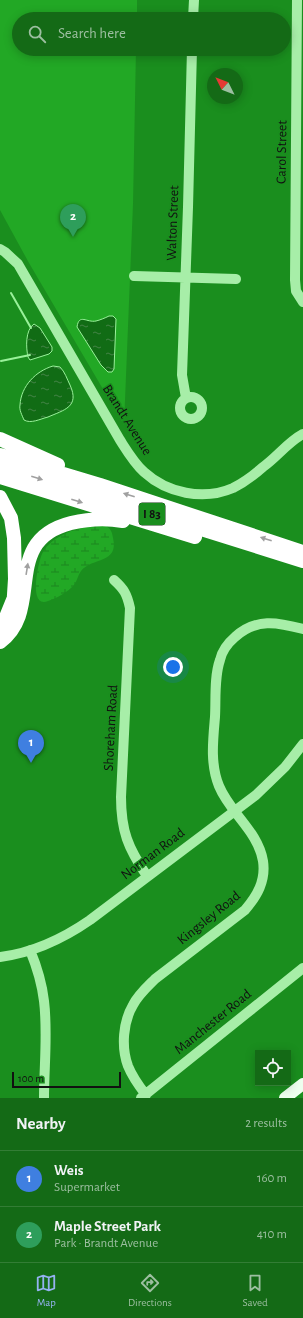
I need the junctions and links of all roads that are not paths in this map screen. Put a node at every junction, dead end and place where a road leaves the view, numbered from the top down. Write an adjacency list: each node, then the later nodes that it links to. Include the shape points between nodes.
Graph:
1 (194, 0): 3 (street)
2 (297, 0): 5 (street, Carol Street)
3 (193, 12)
4 (192, 56): 8 (street, Walton Street)
5 (300, 107): 10 (street, Carol Street, via 295,280 296,290)
6 (0, 249): 12 (street, Brandt Avenue, via 18,264 120,440 138,466 158,482 174,490 190,493 228,490 264,467)
7 (134, 276): 8 (street)
8 (185, 277): 9 (street); 11 (street, Walton Street, via 182,375)
9 (236, 279)
10 (303, 302)
11 (186, 398)
12 (303, 434)
13 (0, 439): 17 (highway)
14 (0, 455): 17 (highway, I 83)
15 (0, 466): 21 (highway, I 83, one-way to 21)
16 (0, 477): 19 (highway, one-way to 19)
17 (100, 485): 20 (highway, I 83, one-way to 17)
18 (0, 497): 24 (highway, via 11,518 14,538)
19 (160, 527): 22 (highway); 28 (highway, one-way to 19, via 13,629 18,619 31,554 40,539 49,532 57,527 95,519)
20 (303, 552)
21 (303, 561)
22 (303, 568)
23 (114, 580): 32 (street, Shoreham Road, via 124,589 130,608 122,818 128,846)
24 (13, 600): 25 (highway); 27 (highway, via 11,618)
25 (0, 626)
26 (303, 629): 31 (street, Kingsley Road, via 276,623 258,624 240,632 219,660 213,763 219,786)
27 (0, 634)
28 (0, 642)
29 (303, 744): 30 (street, Norman Road)
30 (300, 756): 31 (street, Norman Road)
31 (234, 811): 32 (street, Norman Road); 37 (street, Kingsley Road, via 258,846 263,862 262,881 245,910 155,979 132,1005 125,1028 124,1043 128,1066)
32 (147, 876): 33 (street, Norman Road, via 79,928)
33 (30, 950): 34 (street, Norman Road); 38 (street, via 44,1001)
34 (0, 958)
35 (303, 968): 37 (street, Manchester Road)
36 (303, 1084): 39 (main road)
37 (144, 1096)
38 (44, 1098)
39 (285, 1098)

